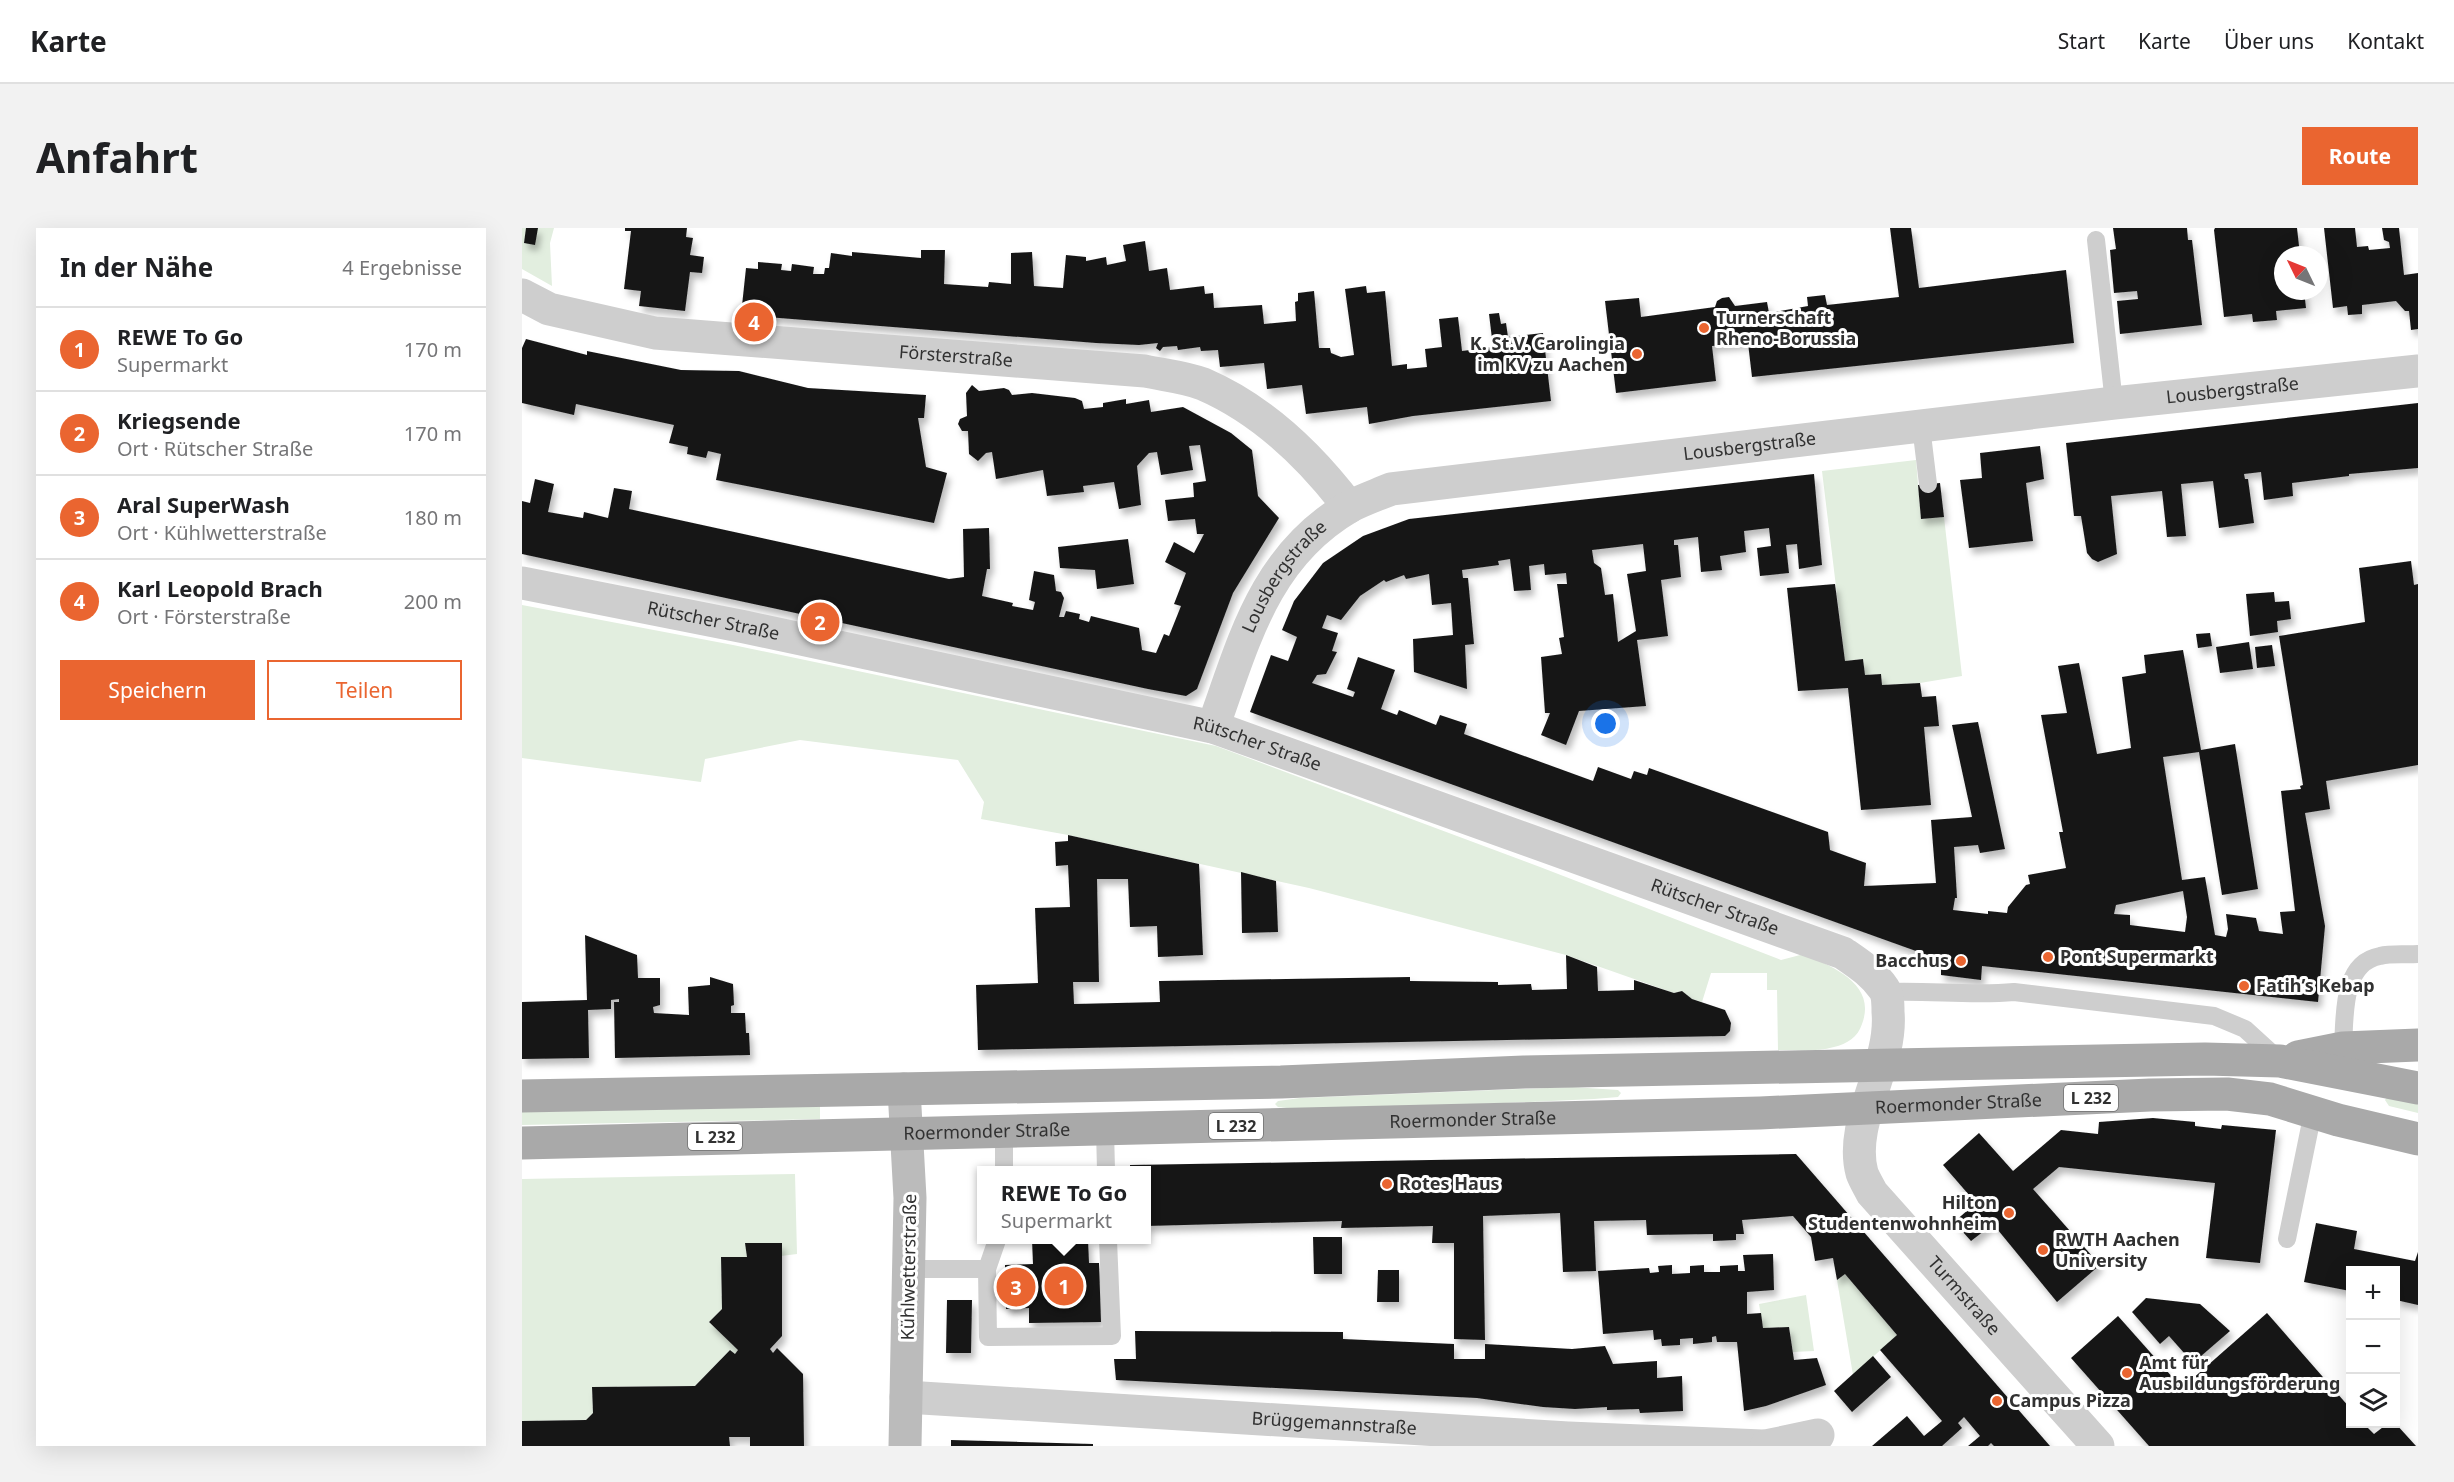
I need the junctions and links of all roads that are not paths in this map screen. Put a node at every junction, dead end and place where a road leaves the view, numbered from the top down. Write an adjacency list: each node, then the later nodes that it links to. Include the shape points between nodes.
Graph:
1 (2097, 240): 4 (lane)
2 (522, 295): 7 (street, Försterstraße, via 549,309 655,333 1144,371 1201,384 1246,407 1289,441 1328,479)
3 (2418, 371): 4 (street, Lousbergstraße)
4 (2114, 403): 5 (street, Lousbergstraße)
5 (1921, 426): 6 (lane); 7 (street, Lousbergstraße, via 1391,489)
6 (1928, 484)
7 (1349, 507): 9 (street, Lousbergstraße, via 1294,552 1273,579 1255,613)
8 (522, 583): 9 (street, Rütscher Straße, via 686,614)
9 (1213, 727): 11 (street, Rütscher Straße, via 1843,953 1868,970)
10 (2418, 954): 13 (lane, via 2381,956 2358,967 2349,987)
11 (1886, 992): 14 (lane, via 2014,992 2214,1016 2246,1029); 15 (street, via 1889,1028)
12 (2418, 1046): 13 (main road)
13 (2343, 1048): 14 (main road)
14 (2280, 1061): 15 (main road, Roermonder Straße / L 232); 16 (main road, Roermonder Straße / L 232)
15 (1883, 1065): 17 (main road, Roermonder Straße / L 232); 19 (street, Turmstraße)
16 (2418, 1088)
17 (904, 1089): 18 (main road, Roermonder Straße / L 232); 23 (street, Kühlwetterstraße)
18 (522, 1096)
19 (1867, 1108): 20 (main road, Roermonder Straße / L 232, via 2226,1094 2270,1099); 21 (main road, Roermonder Straße / L 232); 38 (street, Turmstraße, via 1860,1157 1862,1174 1872,1193)
20 (2313, 1112): 24 (main road, Roermonder Straße / L 232); 28 (lane)
21 (1105, 1130): 22 (main road, Roermonder Straße / L 232); 27 (lane)
22 (1004, 1132): 23 (main road, Roermonder Straße / L 232); 26 (lane)
23 (907, 1134): 25 (main road, Roermonder Straße / L 232); 31 (street, Kühlwetterstraße)
24 (2418, 1139)
25 (522, 1143)
26 (1004, 1166)
27 (1106, 1166)
28 (2288, 1239)
29 (995, 1244): 32 (lane)
30 (1108, 1244): 32 (lane, via 1112,1336 988,1337)
31 (909, 1269): 32 (lane); 33 (street, Kühlwetterstraße)
32 (987, 1269)
33 (906, 1397): 35 (street, Brüggemannstraße); 36 (street, Kühlwetterstraße)
34 (1819, 1441): 37 (street, Brüggemannstraße)
35 (1568, 1442): 37 (street, Brüggemannstraße)
36 (905, 1446)
37 (1764, 1446)
38 (2098, 1446)

